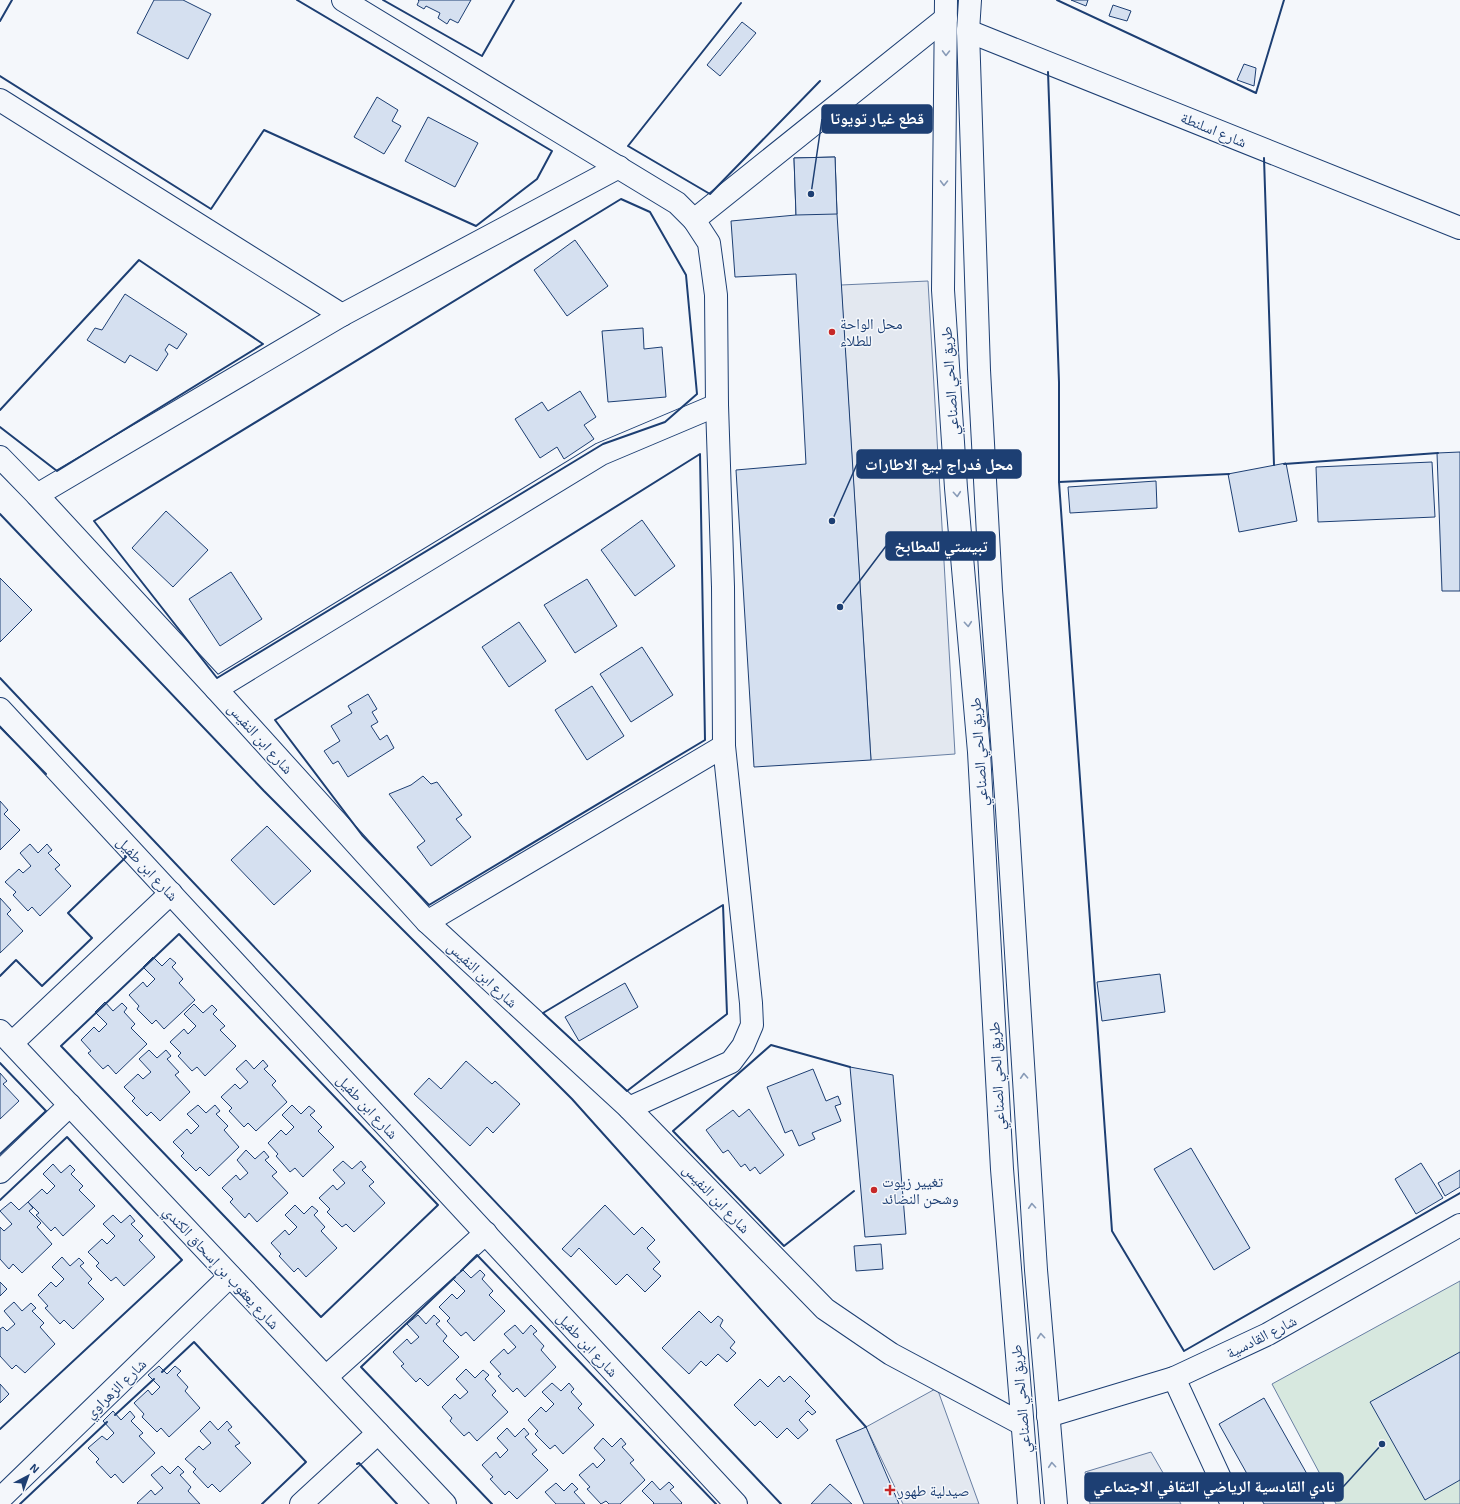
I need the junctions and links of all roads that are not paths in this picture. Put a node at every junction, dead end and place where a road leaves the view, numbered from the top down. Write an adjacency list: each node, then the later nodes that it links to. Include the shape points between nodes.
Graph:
1 (343, 0): 6 (main road)
2 (970, 0): 4 (main road, طريق الحي الصناعي)
3 (946, 9): 7 (main road); 28 (main road, طريق الحي الصناعي, one-way to 28, via 943,290 979,752 1002,1169)
4 (968, 30): 8 (main road, شارع اسلنطة); 27 (main road, طريق الحي الصناعي, one-way to 4, via 991,590 979,370)
5 (0, 100): 9 (main road)
6 (619, 167): 7 (main road, via 677,203); 9 (main road)
7 (694, 220): 10 (main road, via 709,243 716,295)
8 (1460, 228)
9 (342, 316): 12 (main road)
10 (717, 404): 13 (main road, via 601,454); 15 (main road, via 723,587)
11 (0, 457): 12 (main road, شارع ابن النفيس)
12 (37, 495): 13 (main road, شارع ابن النفيس)
13 (216, 689): 17 (main road, شارع ابن النفيس)
14 (0, 709): 16 (main road, شارع ابن طفيل)
15 (724, 746): 17 (main road); 20 (main road, via 752,1025 744,1046 731,1062)
16 (171, 893): 18 (main road); 23 (main road, شارع ابن طفيل)
17 (427, 922): 20 (main road, شارع ابن النفيس)
18 (6, 1037): 19 (main road, شارع يعقوب بن إسحاق الكندي)
19 (70, 1105): 21 (main road); 24 (main road, شارع يعقوب بن إسحاق الكندي)
20 (629, 1108): 28 (main road, شارع ابن النفيس, via 825,1309 891,1354)
21 (0, 1172)
22 (1460, 1225): 26 (main road, شارع القادسية, via 1268,1334)
23 (486, 1233): 25 (main road); 33 (main road, شارع ابن طفيل)
24 (230, 1276): 25 (main road, شارع يعقوب بن إسحاق الكندي); 30 (main road, شارع الزهراوي)
25 (326, 1377): 29 (main road, شارع يعقوب بن إسحاق الكندي)
26 (1174, 1378): 27 (main road, شارع القادسية); 36 (main road)
27 (1048, 1416): 35 (main road, طريق الحي الصناعي, one-way to 27)
28 (1022, 1424): 34 (main road, طريق الحي الصناعي)
29 (378, 1433): 31 (main road); 32 (main road, شارع يعقوب بن إسحاق الكندي)
30 (0, 1500)
31 (301, 1504)
32 (445, 1504)
33 (736, 1504)
34 (1029, 1504)
35 (1056, 1504)
36 (1232, 1504)

